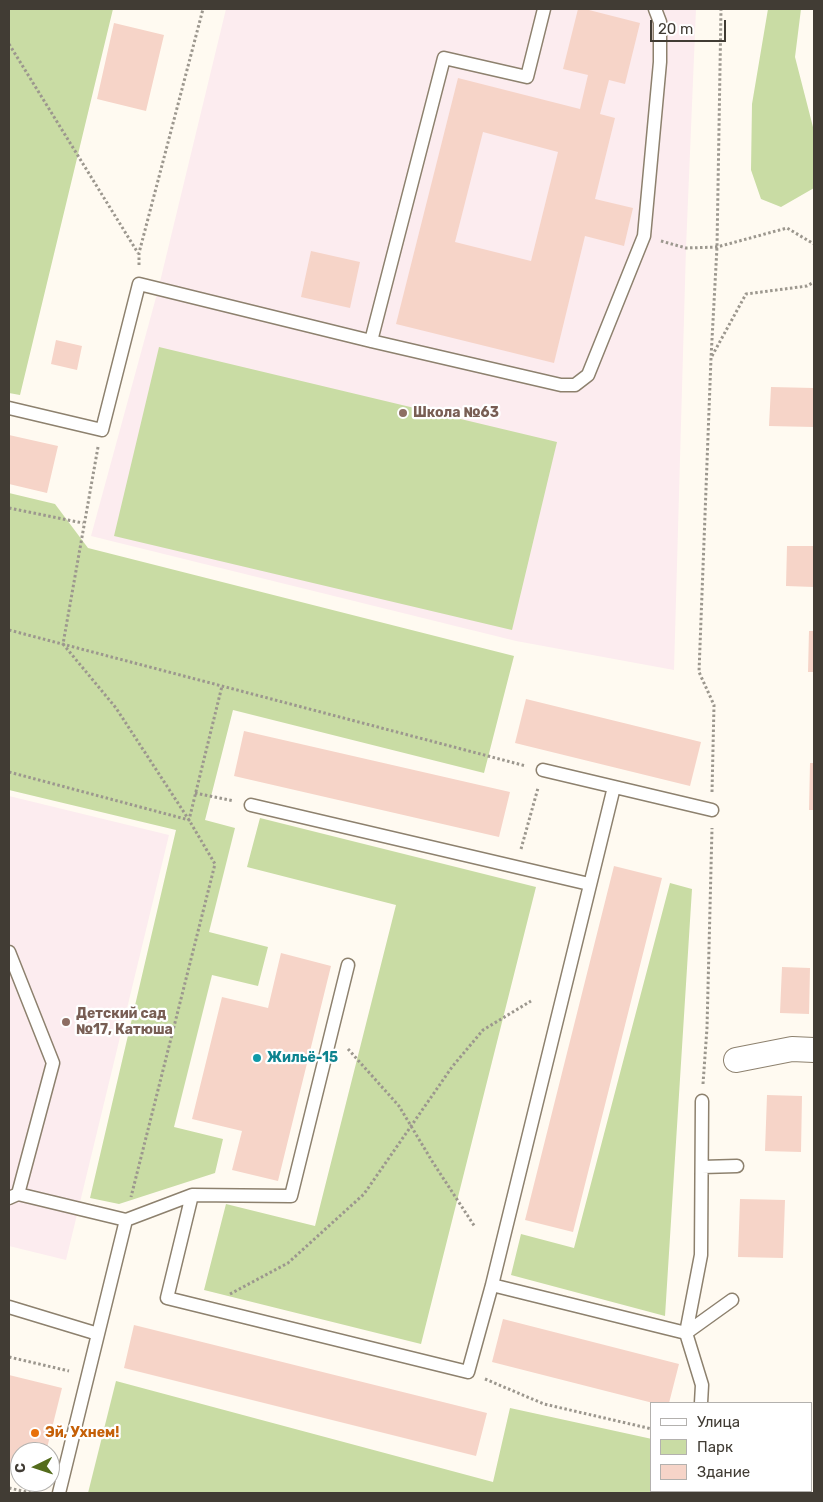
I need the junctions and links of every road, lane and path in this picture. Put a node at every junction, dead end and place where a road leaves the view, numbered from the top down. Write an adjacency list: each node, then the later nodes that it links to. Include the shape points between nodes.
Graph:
1 (203, 9): 9 (path)
2 (544, 9): 12 (lane, via 527,77 444,58)
3 (656, 9): 6 (lane, via 660,22 660,62)
4 (721, 9): 8 (path)
5 (9, 44): 9 (path)
6 (644, 236): 8 (path, via 686,248); 12 (lane, via 588,375 575,385 561,385)
7 (814, 244): 8 (path, via 787,228)
8 (717, 247): 13 (path)
9 (139, 253): 11 (path)
10 (814, 282): 13 (path, via 807,286 746,294)
11 (139, 284): 12 (lane); 15 (lane)
12 (371, 341)
13 (711, 358): 26 (path, via 699,672 714,705)
14 (9, 408): 15 (lane)
15 (102, 430): 17 (path)
16 (9, 508): 17 (path)
17 (83, 523): 19 (path)
18 (9, 630): 19 (path)
19 (63, 644): 20 (path); 27 (path, via 116,708)
20 (222, 686): 21 (path); 24 (path)
21 (543, 770): 23 (lane); 28 (path)
22 (9, 772): 27 (path)
23 (614, 787): 26 (lane); 29 (lane)
24 (195, 793): 25 (path); 27 (path)
25 (251, 805): 28 (lane)
26 (712, 810): 36 (path)
27 (189, 820): 42 (path, via 215,864)
28 (516, 867): 29 (lane)
29 (589, 884): 44 (lane)
30 (9, 952): 41 (lane, via 53,1063)
31 (348, 964): 33 (lane)
32 (531, 1002): 37 (path, via 483,1030 452,1067)
33 (331, 1032): 37 (path, via 399,1106); 40 (lane, via 291,1196)
34 (814, 1050): 35 (street, via 792,1049)
35 (736, 1060)
36 (702, 1101): 39 (lane)
37 (411, 1126): 43 (path); 47 (path, via 364,1194 288,1263)
38 (738, 1166): 39 (lane)
39 (702, 1167): 49 (lane, via 700,1255)
40 (192, 1195): 42 (lane); 47 (lane, via 167,1298)
41 (14, 1196): 42 (lane)
42 (126, 1220): 48 (lane)
43 (475, 1227)
44 (492, 1285): 49 (lane); 51 (lane)
45 (732, 1300): 49 (lane)
46 (9, 1307): 48 (lane)
47 (205, 1308): 51 (lane)
48 (98, 1334): 52 (lane)
49 (686, 1334): 53 (lane, via 702,1385)
50 (9, 1357): 52 (path)
51 (468, 1372): 54 (path, via 544,1404)
52 (87, 1376): 57 (lane)
53 (701, 1402)
54 (650, 1429)
55 (9, 1488): 56 (path)
56 (31, 1493)
57 (59, 1493)

